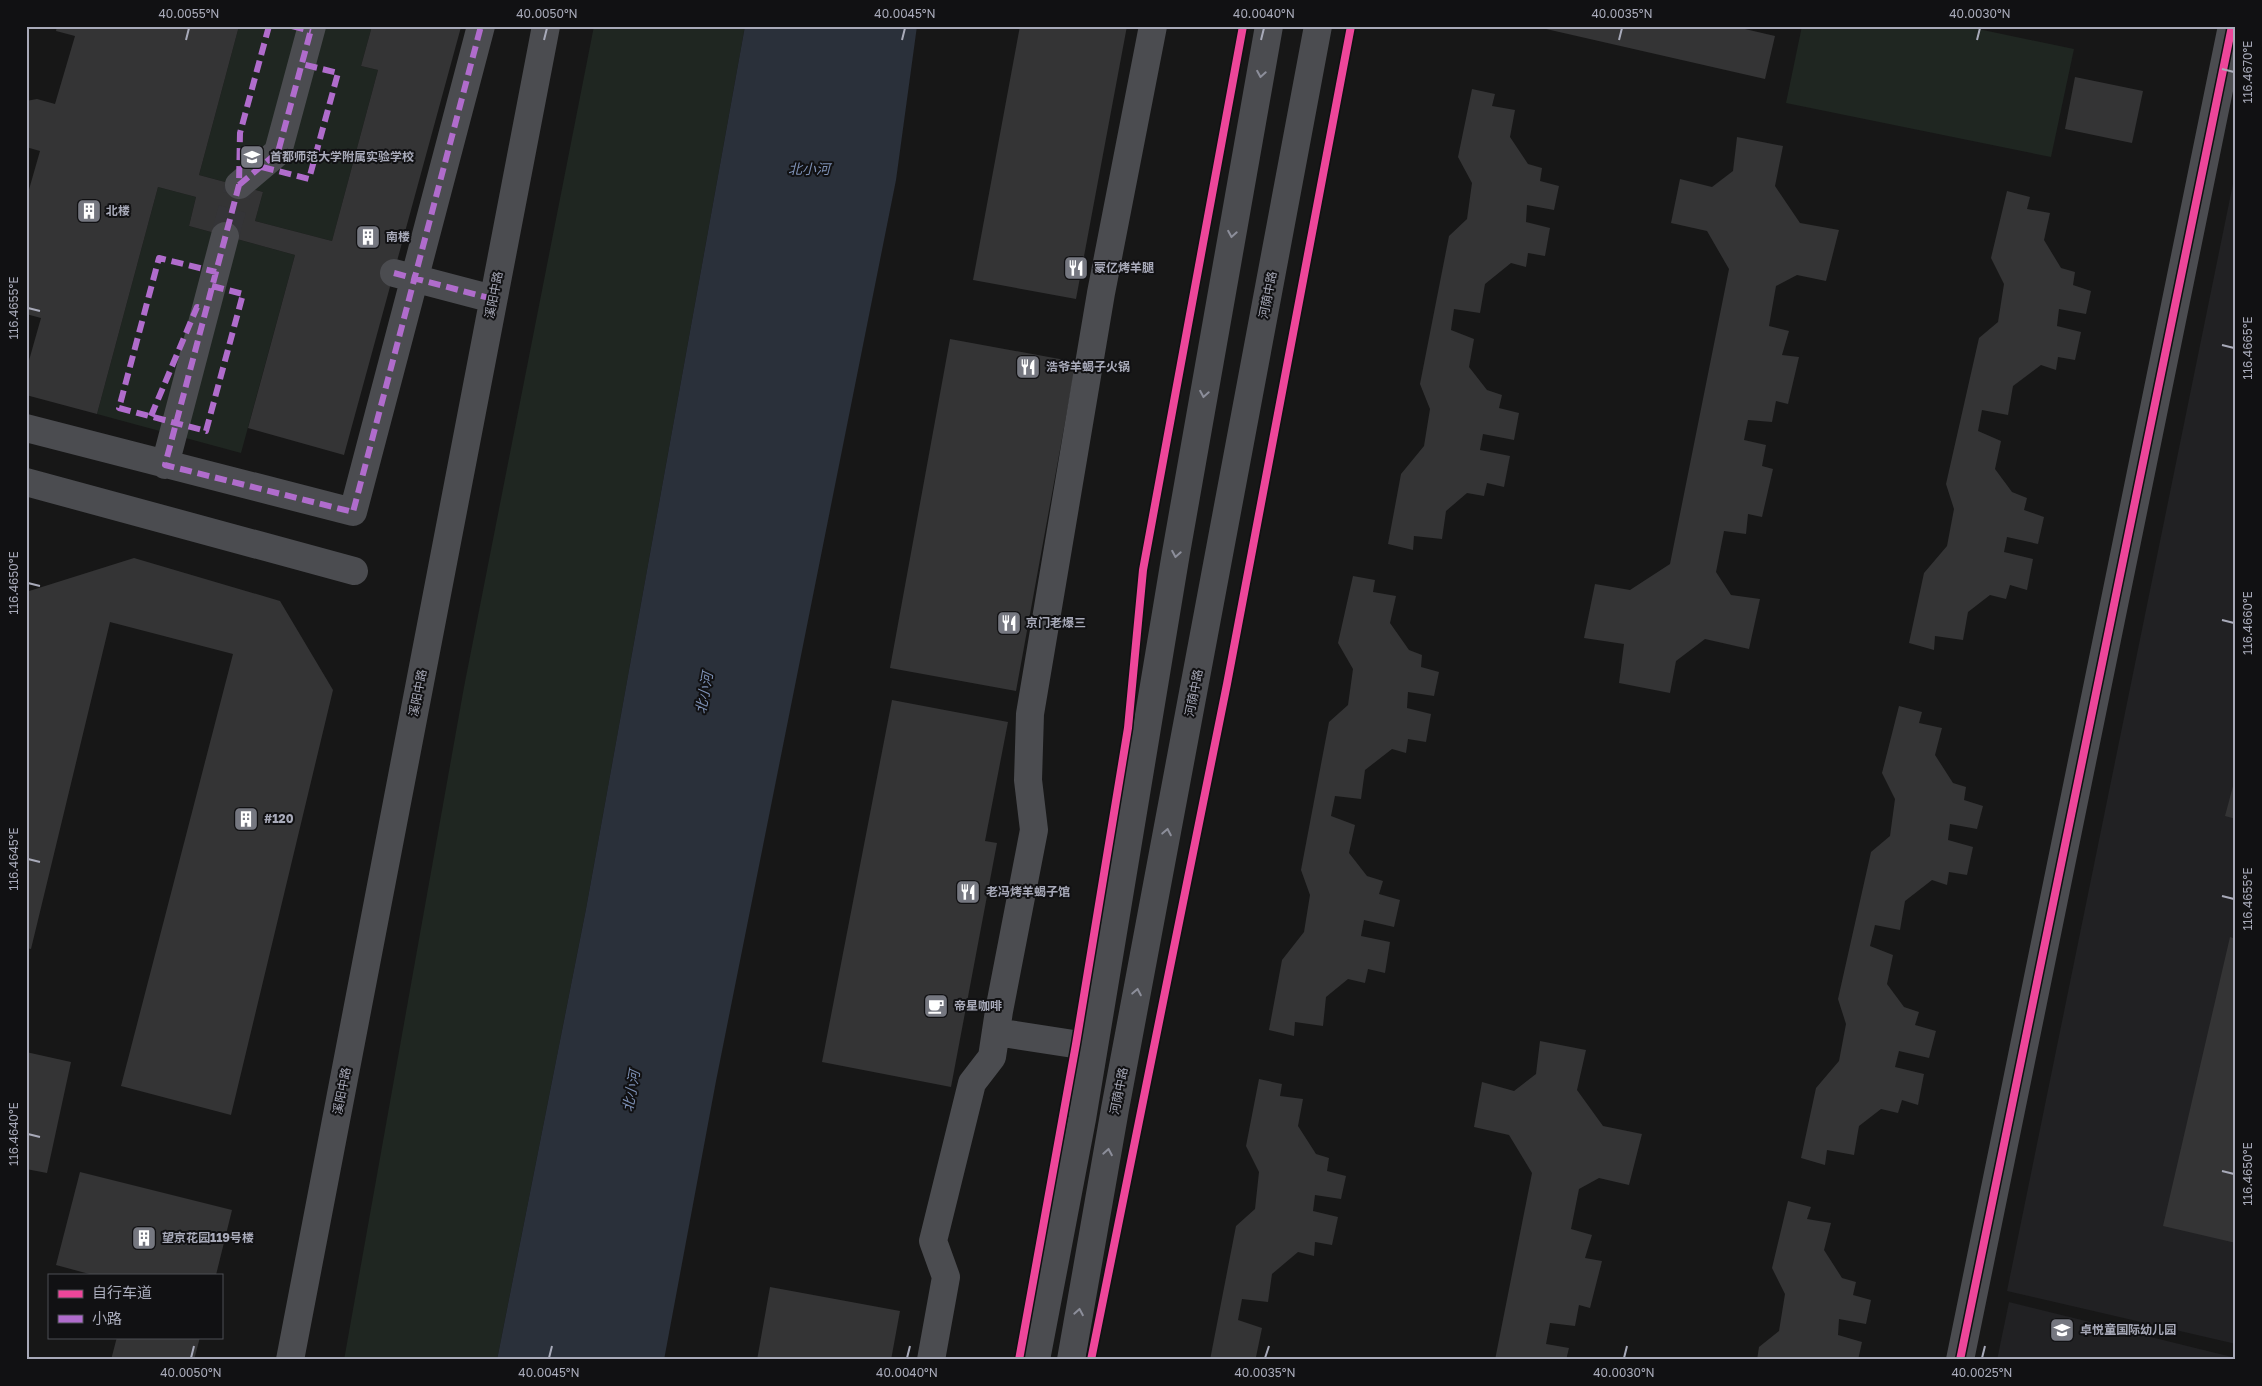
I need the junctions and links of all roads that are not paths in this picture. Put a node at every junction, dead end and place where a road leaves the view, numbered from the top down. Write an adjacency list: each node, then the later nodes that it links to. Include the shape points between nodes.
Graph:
1 (312, 26): 8 (street, via 278,152)
2 (481, 26): 10 (street)
3 (546, 26): 11 (street, 溪阳中路)
4 (1153, 26): 16 (street, via 1101,293 1030,714 1028,780 1034,830)
5 (1269, 26): 17 (street, one-way to 17)
6 (1318, 26): 21 (street, 河荫中路, one-way to 6)
7 (2232, 26): 22 (street)
8 (239, 185)
9 (226, 236): 13 (street)
10 (404, 276): 11 (street); 13 (street, via 353,512)
11 (493, 299): 18 (street, 溪阳中路)
12 (26, 428): 13 (street)
13 (165, 465)
14 (26, 482): 15 (street)
15 (354, 571)
16 (996, 1032): 17 (street); 19 (street, via 992,1057 972,1083 933,1241 946,1277)
17 (1093, 1047): 20 (street)
18 (290, 1360)
19 (931, 1360)
20 (1036, 1360)
21 (1071, 1360)
22 (1960, 1360)

